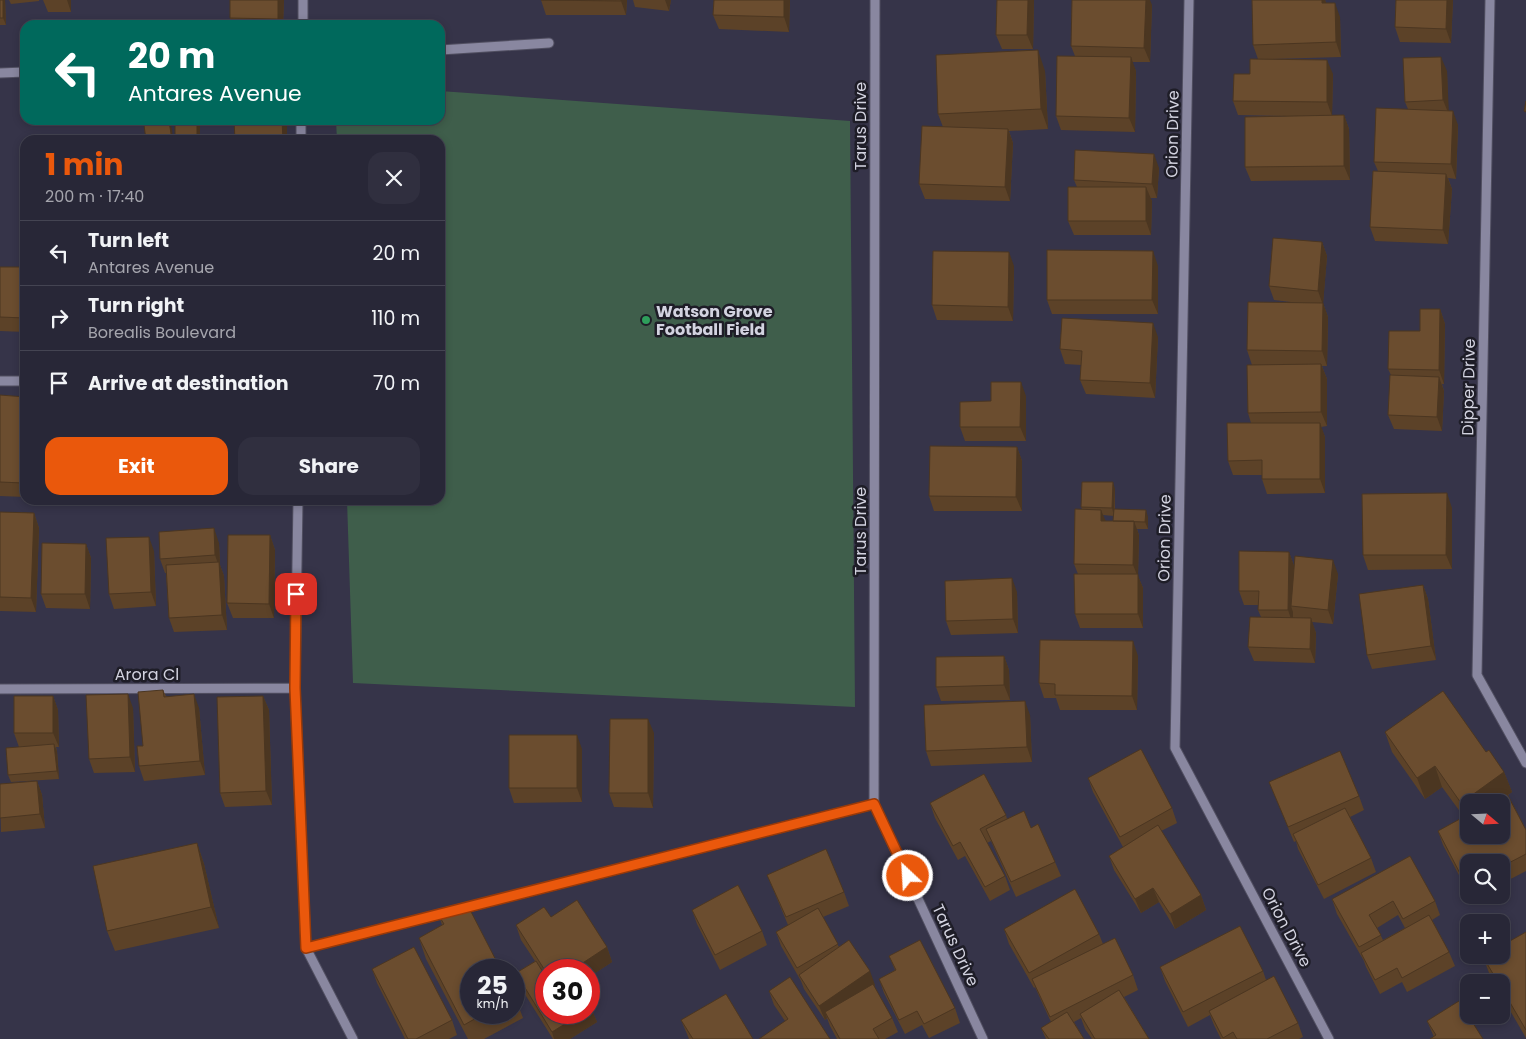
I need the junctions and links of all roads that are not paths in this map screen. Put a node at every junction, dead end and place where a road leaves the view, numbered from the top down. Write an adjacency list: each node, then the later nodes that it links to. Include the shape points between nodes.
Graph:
1 (303, 0): 5 (street)
2 (875, 0): 16 (street, Tarus Drive)
3 (1190, 0): 20 (street, Orion Drive, via 1175,748)
4 (1490, 0): 15 (street, Dipper Drive, via 1477,675)
5 (303, 20)
6 (549, 43): 7 (street)
7 (445, 50)
8 (20, 72): 9 (street)
9 (0, 73)
10 (0, 381): 11 (street)
11 (20, 381)
12 (298, 505): 13 (street)
13 (295, 688): 14 (street, Arora Cl); 17 (street)
14 (0, 690)
15 (1526, 763)
16 (874, 804): 17 (street); 19 (street, Tarus Drive)
17 (306, 948): 18 (street)
18 (353, 1039)
19 (983, 1039)
20 (1329, 1039)

